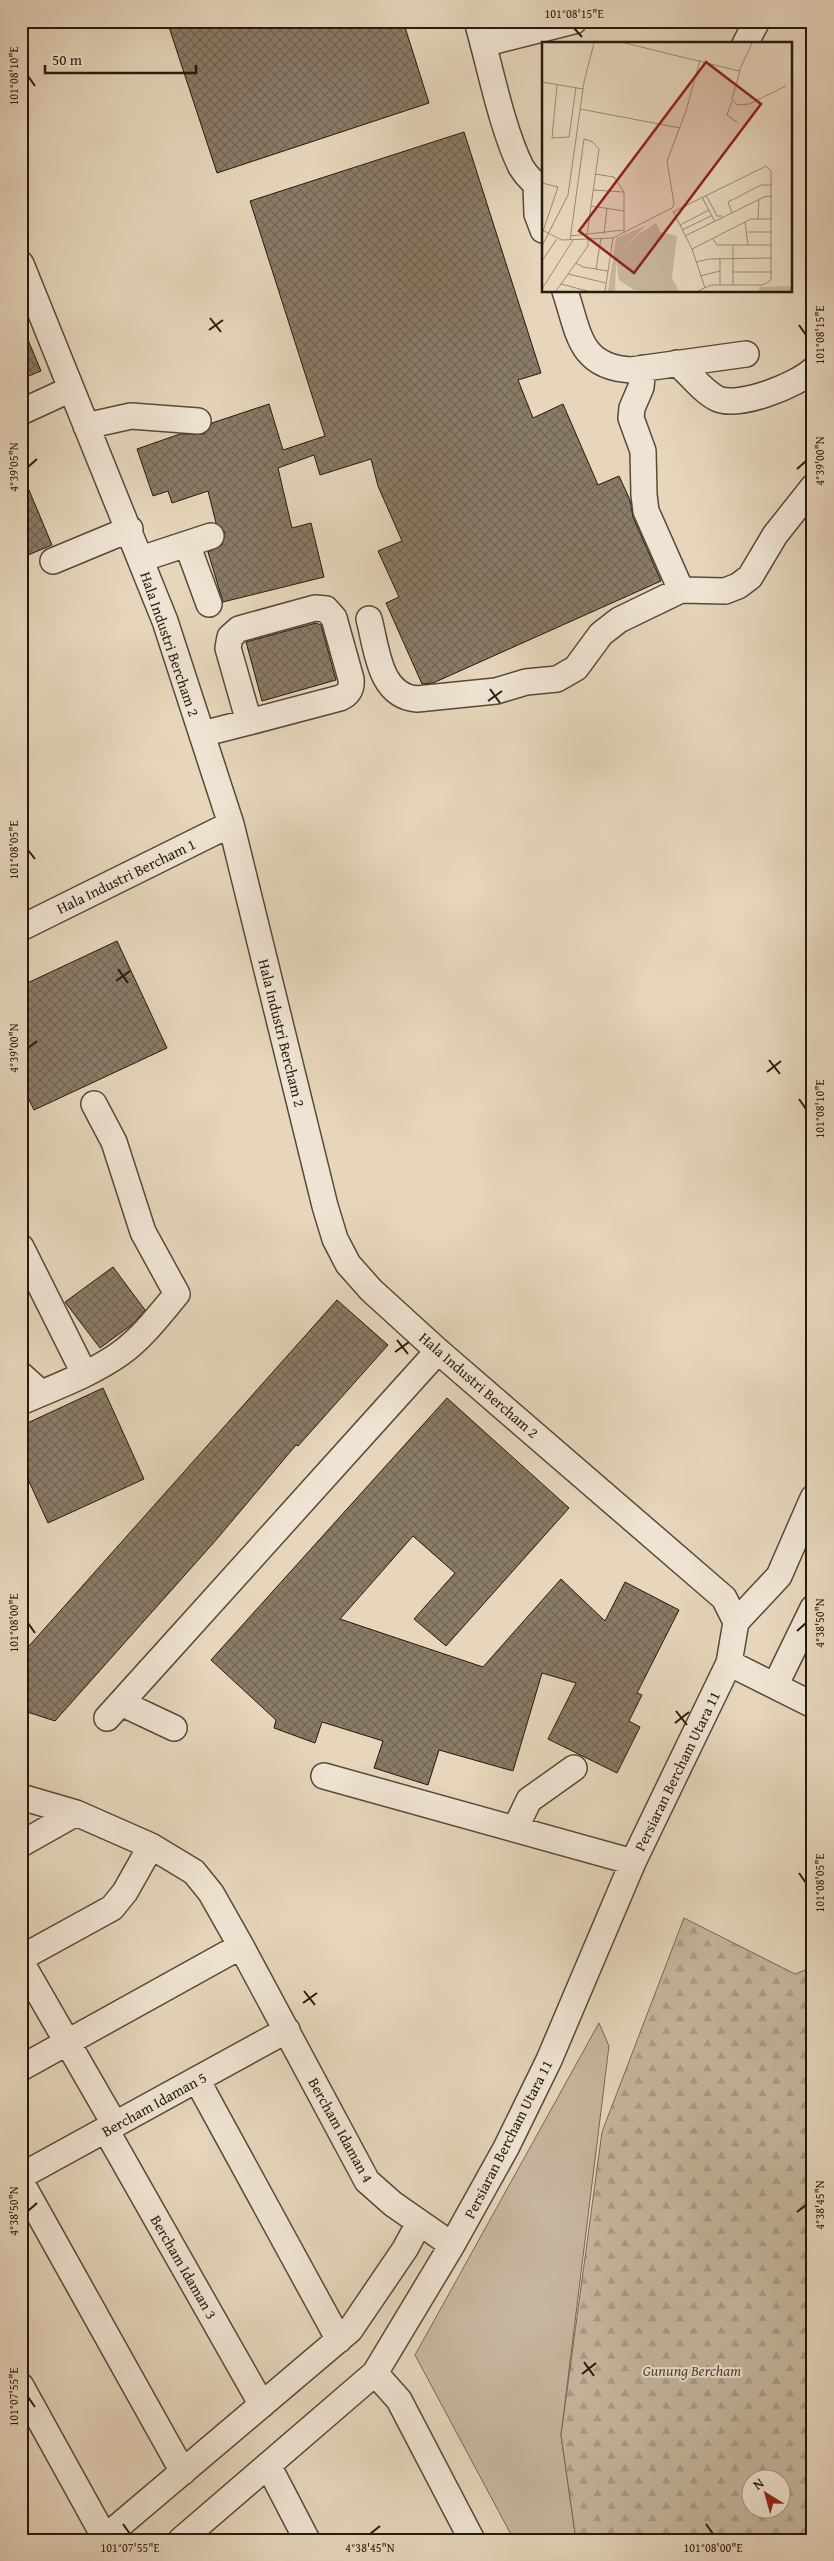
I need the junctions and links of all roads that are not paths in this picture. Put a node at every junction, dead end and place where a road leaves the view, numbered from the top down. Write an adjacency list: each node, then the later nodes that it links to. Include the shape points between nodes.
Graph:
1 (574, 21): 3 (street)
2 (757, 21): 4 (street)
3 (480, 32): 5 (street, via 512,144 522,169)
4 (747, 42)
5 (539, 186): 6 (street, via 537,214)
6 (542, 227)
7 (21, 264): 13 (street, Hala Industri Bercham 2)
8 (564, 292): 11 (street, via 591,358 615,369)
9 (746, 354): 10 (street)
10 (677, 363): 11 (street); 12 (street, via 710,394 726,401 750,398 793,384)
11 (643, 368): 23 (street, via 631,418 643,451 646,511)
12 (813, 370)
13 (71, 389): 14 (street); 16 (street, Hala Industri Bercham 2)
14 (21, 412)
15 (198, 421): 16 (street, via 131,416)
16 (86, 426): 18 (street, Hala Industri Bercham 2)
17 (813, 487): 23 (street, via 775,536 750,577 725,591)
18 (130, 529): 21 (street, Hala Industri Bercham 2); 22 (street)
19 (211, 536): 20 (street)
20 (187, 544): 21 (street); 24 (street)
21 (141, 559): 27 (street, Hala Industri Bercham 2)
22 (53, 561)
23 (681, 590): 25 (street, via 619,620 601,634 576,668 557,679 526,682 496,691 417,699 396,693 389,685)
24 (209, 604)
25 (369, 619)
26 (249, 722): 26 (street, via 340,698 350,691 351,679 334,618 326,609 315,608 239,630 230,637 228,648); 27 (street)
27 (202, 734): 28 (street, Hala Industri Bercham 2)
28 (231, 824): 29 (street, Hala Industri Bercham 1); 32 (street, Hala Industri Bercham 2, via 335,1239 359,1277)
29 (21, 928)
30 (94, 1104): 33 (street, via 114,1142 143,1232 177,1294 123,1352)
31 (21, 1247): 33 (street)
32 (438, 1351): 38 (street, Hala Industri Bercham 2, via 724,1598); 42 (street, via 114,1710)
33 (84, 1373): 35 (street)
34 (21, 1375): 35 (street)
35 (31, 1397)
36 (813, 1498): 38 (street, via 779,1576)
37 (813, 1608): 40 (street)
38 (736, 1622): 39 (street)
39 (729, 1663): 40 (street); 50 (street, Persiaran Bercham Utara 11)
40 (775, 1686): 41 (street)
41 (813, 1705)
42 (174, 1728)
43 (574, 1768): 47 (street, via 529,1800)
44 (324, 1776): 47 (street)
45 (21, 1797): 46 (street, Bercham Idaman 4)
46 (76, 1813): 48 (street); 49 (street, Bercham Idaman 4)
47 (515, 1829): 50 (street)
48 (21, 1844)
49 (151, 1846): 51 (street, Bercham Idaman 4, via 194,1872 211,1893); 52 (street, via 126,1892 112,1908)
50 (633, 1862): 62 (street, Persiaran Bercham Utara 11, via 550,2060)
51 (241, 1946): 54 (street, Bercham Idaman 4); 55 (street)
52 (21, 1958)
53 (21, 1962): 55 (street, Bercham Idaman 3)
54 (287, 2030): 57 (street, Bercham Idaman 5); 61 (street, Bercham Idaman 4, via 368,2181)
55 (67, 2042): 56 (street); 58 (street, Bercham Idaman 3)
56 (21, 2068)
57 (197, 2080): 58 (street, Bercham Idaman 5); 63 (street)
58 (110, 2128): 59 (street, Bercham Idaman 5); 66 (street, Bercham Idaman 3)
59 (21, 2176)
60 (21, 2182): 68 (street)
61 (419, 2223): 62 (street, Bercham Idaman 4); 63 (street, via 360,2317)
62 (452, 2245): 64 (street, Persiaran Bercham Utara 11)
63 (339, 2340): 66 (street)
64 (375, 2373): 67 (street, Persiaran Bercham Utara 11); 72 (street, via 399,2400)
65 (21, 2386): 69 (street)
66 (262, 2405): 68 (street)
67 (268, 2465): 70 (street, Persiaran Bercham Utara 11); 71 (street)
68 (183, 2472): 69 (street)
69 (104, 2539)
70 (181, 2540)
71 (308, 2540)
72 (472, 2540)

